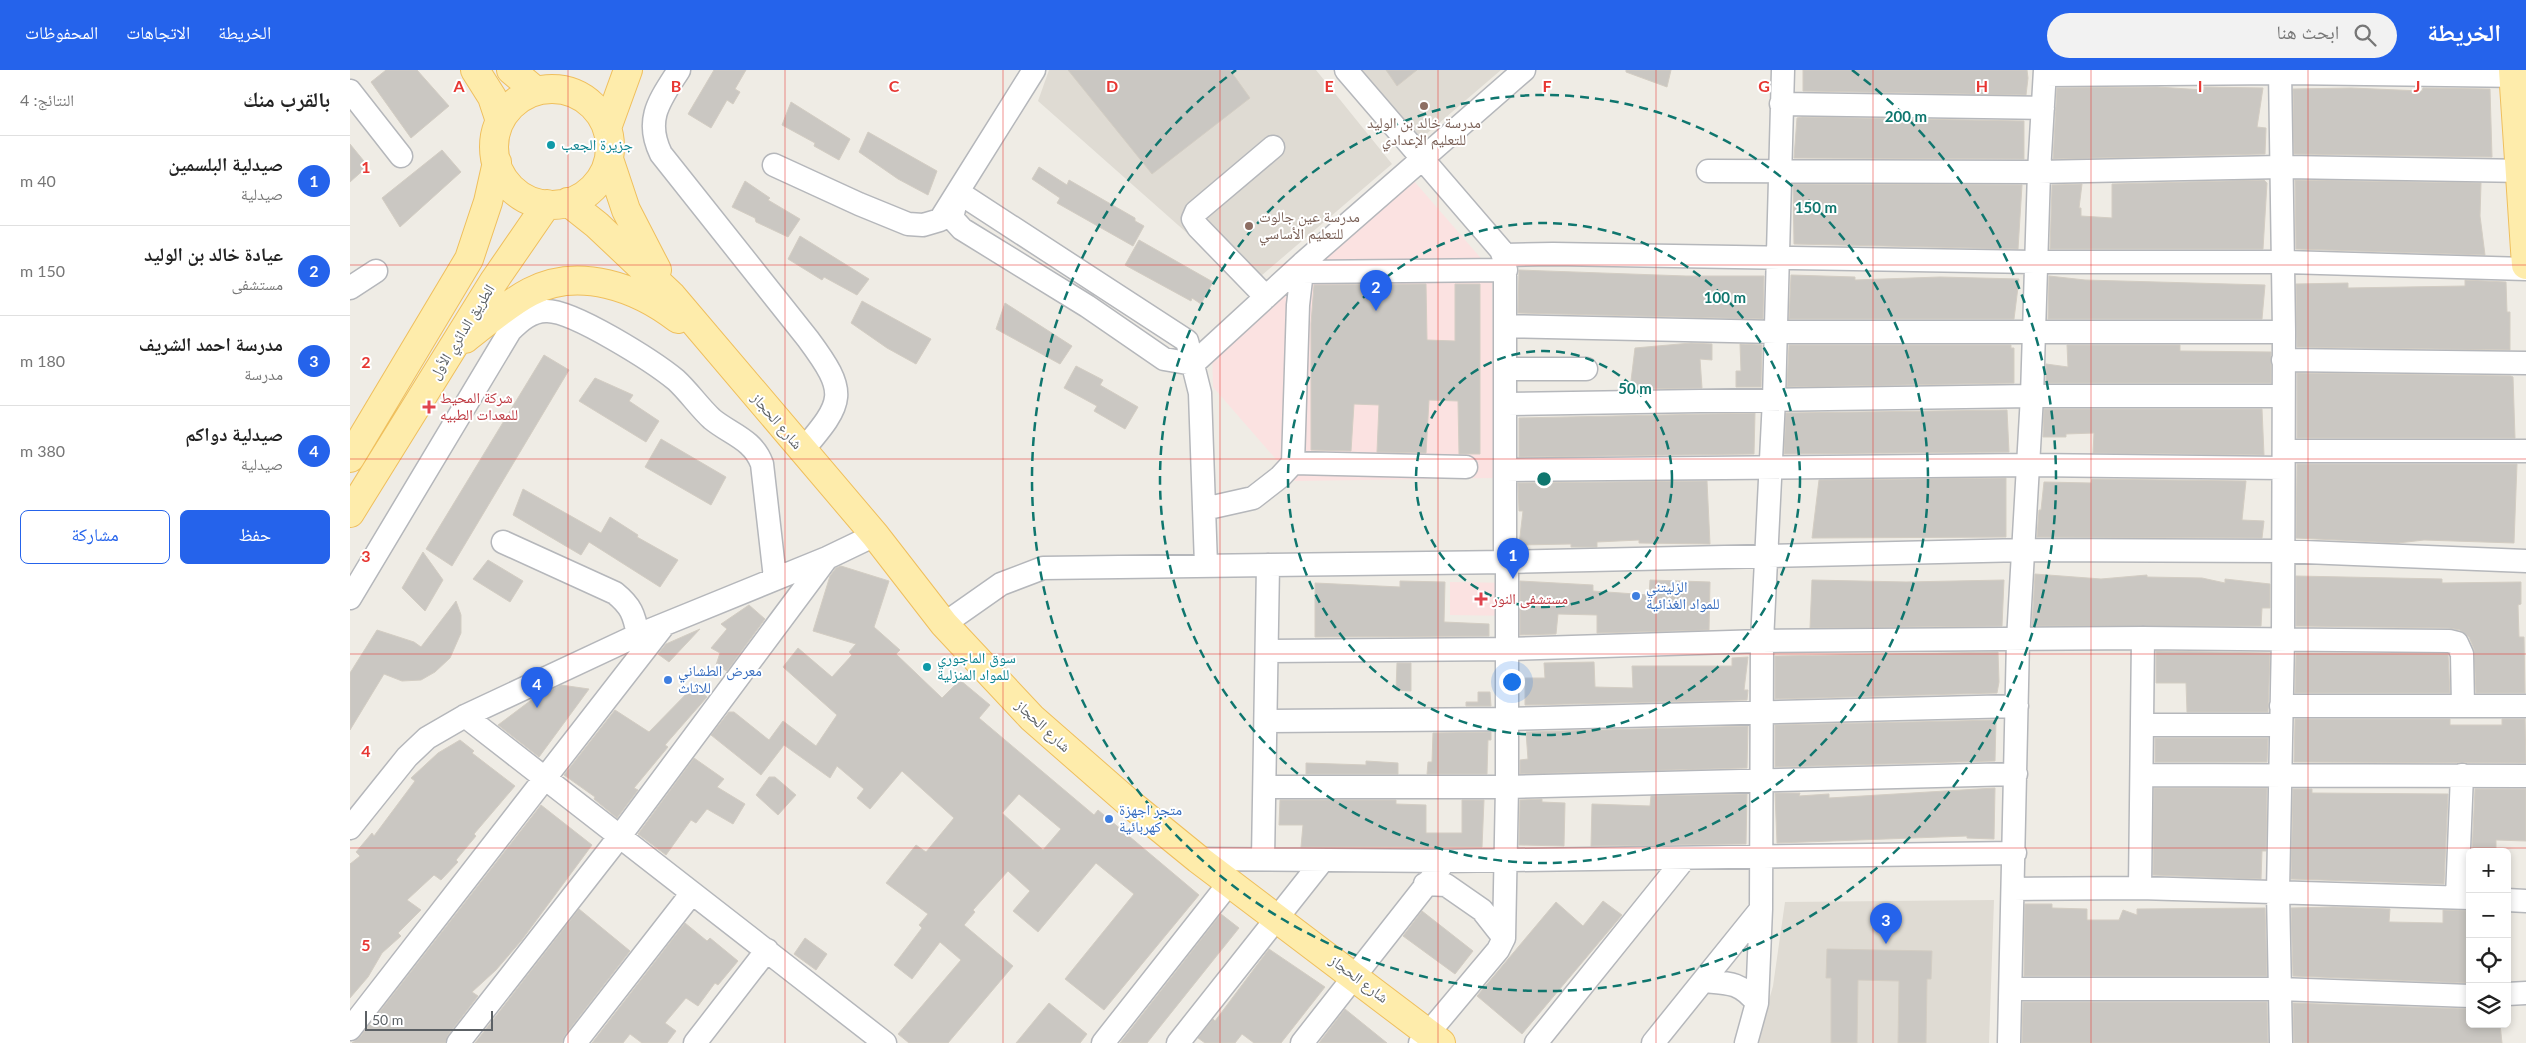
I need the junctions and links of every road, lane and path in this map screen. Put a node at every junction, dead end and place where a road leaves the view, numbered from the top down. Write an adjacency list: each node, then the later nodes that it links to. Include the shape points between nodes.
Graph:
1 (475, 70): 16 (main road, via 492,96)
2 (511, 70): 12 (main road)
3 (628, 70): 17 (main road)
4 (679, 70): 58 (street, via 655,111 652,126 661,154 808,340 836,381 835,408 829,420)
5 (1034, 70): 29 (street)
6 (1346, 70): 21 (street)
7 (1524, 70): 21 (street)
8 (1782, 70): 14 (street)
9 (2280, 71): 10 (street); 11 (street); 24 (street)
10 (2045, 72): 15 (street)
11 (2518, 74): 26 (main road)
12 (552, 83): 16 (main road, via 515,102); 17 (main road, via 585,100 600,114)
13 (350, 91): 19 (street)
14 (1781, 104): 15 (street); 27 (street)
15 (2043, 108): 28 (street)
16 (500, 121): 22 (main road, via 494,148)
17 (607, 128): 20 (main road)
18 (1273, 147): 42 (street, via 1196,212 1194,218 1198,227)
19 (401, 156)
20 (609, 159): 30 (main road, via 601,178 587,194); 41 (main road, شارع الحجاز, via 636,232)
21 (1422, 161): 34 (street); 38 (street)
22 (497, 162): 30 (main road, via 502,175 521,195); 60 (main road, الطريق الدائري الأول, via 469,259)
23 (774, 165): 29 (street, via 908,224 923,225 940,220)
24 (2281, 167): 26 (street); 28 (street); 36 (street)
25 (1708, 171): 27 (street)
26 (2523, 171): 37 (main road)
27 (1778, 172): 28 (street); 32 (street)
28 (2039, 172): 35 (street)
29 (958, 192): 31 (street); 33 (street, via 952,218 955,223)
30 (557, 203): 41 (main road, شارع الحجاز, via 597,225); 48 (main road, الطريق الدائري الأول, via 494,281)
31 (1030, 238): 33 (street); 51 (street, via 1186,341)
32 (1778, 259): 34 (street, via 1553,254); 35 (street); 44 (street)
33 (1013, 260): 51 (street, via 1164,359)
34 (1505, 262): 38 (street); 43 (street)
35 (2036, 262): 36 (street); 46 (street)
36 (2283, 262): 37 (street); 45 (street)
37 (2526, 267)
38 (1302, 268): 42 (street); 62 (street)
39 (376, 271): 40 (street)
40 (350, 288)
41 (672, 296): 47 (main road, شارع الحجاز)
42 (1266, 297): 51 (street)
43 (1505, 326): 44 (street); 52 (street)
44 (1776, 332): 46 (street); 56 (street)
45 (2284, 332): 46 (street); 49 (street)
46 (2033, 333): 54 (street)
47 (715, 348): 48 (main road, via 666,310 637,293 604,283 583,281 532,291 504,308); 58 (main road, شارع الحجاز)
48 (450, 351): 68 (main road, الطريق الدائري الأول)
49 (2283, 360): 50 (street); 55 (street)
50 (2526, 363)
51 (1193, 364): 67 (street, via 1200,392)
52 (1506, 369): 53 (street); 57 (street)
53 (1586, 369)
54 (2032, 396): 55 (street); 56 (street); 63 (street)
55 (2283, 396): 61 (street)
56 (1774, 399): 57 (street); 65 (street)
57 (1507, 404): 66 (street)
58 (802, 450): 69 (main road, شارع الحجاز)
59 (2526, 451): 61 (street)
60 (350, 458)
61 (2283, 459): 63 (street); 72 (street)
62 (1293, 462): 64 (street); 67 (street, via 1254,498)
63 (2028, 465): 65 (street); 71 (street)
64 (1466, 467)
65 (1770, 469): 66 (street); 74 (street)
66 (1506, 470): 73 (street)
67 (1204, 509): 77 (street)
68 (350, 513)
69 (875, 535): 75 (street); 82 (main road, شارع الحجاز)
70 (502, 542): 83 (street, via 615,593 627,603)
71 (2025, 550): 72 (street); 74 (street); 86 (street)
72 (2282, 551): 76 (street); 85 (street)
73 (1506, 556): 74 (street); 78 (street); 88 (street)
74 (1765, 557): 87 (street)
75 (827, 558): 79 (street); 109 (street)
76 (2526, 561)
77 (1206, 565): 78 (street); 82 (street, via 1043,568 1001,584)
78 (1268, 565): 89 (street)
79 (775, 578): 80 (street, via 762,464 754,448 713,419 676,380 585,324 546,311 522,319 510,330); 81 (street)
80 (350, 598)
81 (665, 623): 83 (street); 104 (street)
82 (944, 624): 113 (main road, شارع الحجاز, via 1032,718)
83 (638, 635): 94 (street)
84 (2143, 638): 85 (street); 86 (street); 98 (street)
85 (2283, 639): 91 (street, via 2457,643 2462,654); 95 (street)
86 (2018, 640): 87 (street); 90 (street)
87 (1762, 641): 88 (street); 93 (street)
88 (1508, 649): 89 (street); 96 (street)
89 (1267, 651): 97 (street)
90 (2017, 706): 93 (street); 99 (street)
91 (2463, 706): 92 (street); 95 (street)
92 (2526, 706)
93 (1763, 712): 96 (street); 105 (street)
94 (465, 716): 104 (street); 108 (street, via 416,747)
95 (2281, 716): 98 (street); 101 (street)
96 (1507, 720): 97 (street); 107 (street)
97 (1266, 721): 106 (street)
98 (2143, 725): 100 (street)
99 (2016, 774): 105 (street); 110 (street)
100 (2142, 774): 101 (street); 120 (street)
101 (2280, 775): 102 (street); 122 (street)
102 (2462, 775): 103 (street); 124 (street)
103 (2526, 776)
104 (546, 777): 109 (street); 139 (street)
105 (1763, 780): 107 (street); 111 (street)
106 (1265, 787): 107 (street); 114 (street)
107 (1507, 788): 116 (street)
108 (350, 828)
109 (620, 836): 123 (street); 141 (street)
110 (2015, 853): 111 (street); 121 (street)
111 (1762, 857): 112 (street); 127 (street)
112 (1685, 858): 116 (street); 148 (street)
113 (1198, 859): 114 (street); 118 (main road, شارع الحجاز)
114 (1263, 859): 115 (street)
115 (1323, 860): 117 (street); 128 (street)
116 (1506, 860): 117 (street); 129 (street)
117 (1444, 861): 119 (street)
118 (1230, 882): 128 (main road, شارع الحجاز); 145 (street)
119 (1425, 884): 129 (street, via 1446,885 1482,910); 131 (street)
120 (2140, 888): 121 (street); 122 (street)
121 (2013, 889): 133 (street)
122 (2278, 892): 124 (street); 134 (street)
123 (692, 893): 130 (street); 142 (street)
124 (2463, 898)
125 (2511, 900): 126 (street)
126 (2526, 901)
127 (1761, 909): 132 (street); 138 (street)
128 (1278, 918): 131 (main road, شارع الحجاز); 146 (street)
129 (1504, 938): 140 (street)
130 (767, 950): 143 (street); 144 (street)
131 (1355, 977): 140 (main road, شارع الحجاز); 147 (street)
132 (1703, 981): 138 (street, via 1741,987); 149 (street)
133 (2011, 989): 134 (street); 151 (street)
134 (2280, 989): 137 (street); 152 (street)
135 (2526, 993): 136 (street)
136 (2511, 994)
137 (2466, 996)
138 (1757, 1003): 150 (street)
139 (350, 1029)
140 (1430, 1040)
141 (458, 1043)
142 (575, 1043)
143 (695, 1043)
144 (885, 1043)
145 (1103, 1043)
146 (1178, 1043)
147 (1302, 1043)
148 (1536, 1043)
149 (1653, 1043)
150 (1746, 1043)
151 (2009, 1043)
152 (2281, 1043)

